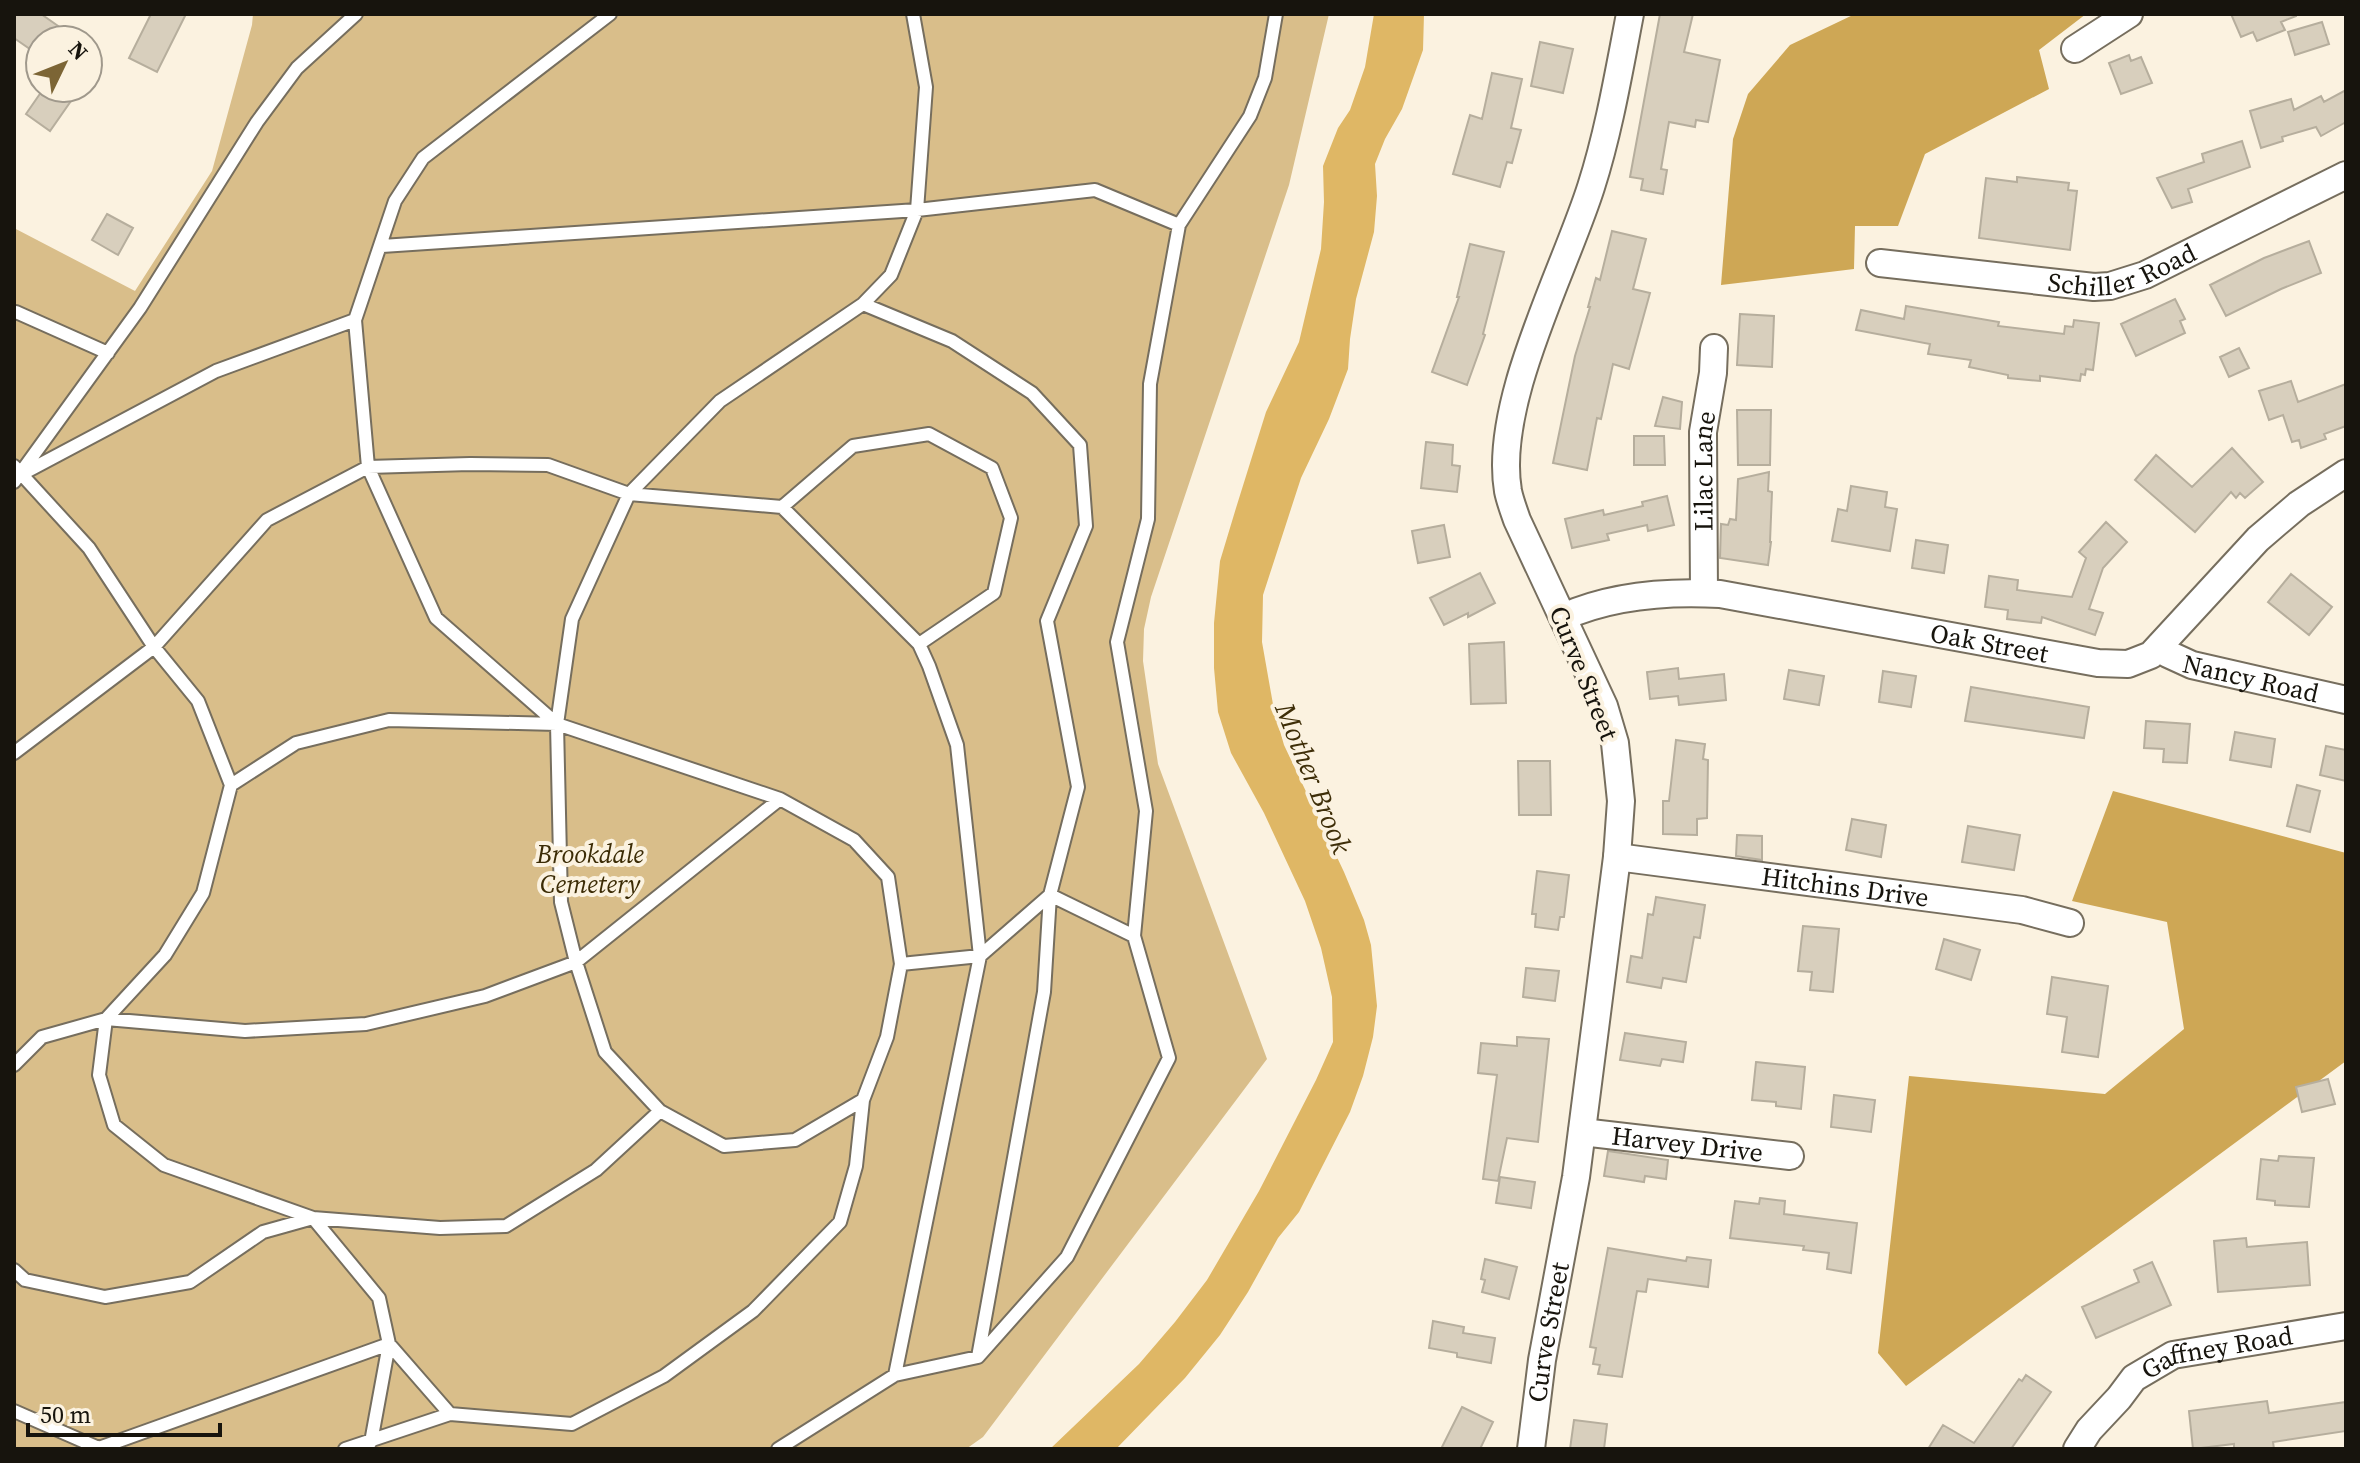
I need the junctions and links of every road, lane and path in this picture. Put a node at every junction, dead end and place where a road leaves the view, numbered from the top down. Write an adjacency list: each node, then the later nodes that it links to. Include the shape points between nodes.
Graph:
1 (356, 14): 17 (lane, via 297,68 257,122)
2 (610, 14): 11 (lane, via 423,158 395,201)
3 (913, 14): 9 (lane, via 926,87)
4 (1276, 14): 10 (lane, via 1265,78 1250,116)
5 (1630, 14): 24 (street, Curve Street, via 1593,182 1526,363 1507,456 1512,505)
6 (2129, 14): 7 (street)
7 (2075, 49)
8 (2346, 175): 12 (street, Schiller Road, via 2145,275 2110,286)
9 (917, 210): 10 (lane, via 1095,190); 11 (lane); 13 (lane, via 891,275)
10 (1179, 225): 36 (lane, via 1150,384 1148,519 1117,642 1146,811)
11 (382, 246): 15 (lane)
12 (1880, 263)
13 (863, 304): 21 (lane, via 720,401); 34 (lane, via 952,341 1032,393 1080,445 1086,526 1047,621 1078,787)
14 (14, 313): 17 (lane)
15 (355, 320): 18 (lane); 20 (lane, via 216,371)
16 (1714, 348): 23 (street, Lilac Lane, via 1703,432)
17 (108, 353): 20 (lane)
18 (368, 467): 21 (lane, via 548,465); 27 (lane, via 267,520); 29 (lane, via 436,618)
19 (2346, 473): 26 (street, Oak Street, via 2258,539)
20 (16, 474): 27 (lane, via 89,548)
21 (629, 494): 22 (lane); 29 (lane, via 572,619)
22 (782, 507): 25 (lane); 25 (lane, via 853,446 929,434 992,468 1011,518 994,593)
23 (1704, 593): 24 (street, Oak Street, via 1608,601); 26 (street, Oak Street, via 2098,663 2140,661)
24 (1563, 617): 33 (street, Curve Street, via 1615,743 1621,801)
25 (919, 644): 37 (lane, via 957,745)
26 (2160, 646): 28 (street, Nancy Road, via 2192,665)
27 (154, 647): 30 (lane); 31 (lane, via 198,701)
28 (2346, 700)
29 (557, 724): 31 (lane, via 389,720 296,743); 32 (lane); 38 (lane, via 561,902)
30 (14, 753)
31 (231, 785): 40 (lane, via 203,893 165,955)
32 (780, 799): 38 (lane); 39 (lane, via 854,840 888,877)
33 (1617, 857): 35 (street, Hitchins Drive, via 2022,910); 44 (street, Curve Street)
34 (1050, 895): 36 (lane); 37 (lane); 50 (lane, via 1044,992)
35 (2070, 923)
36 (1134, 936): 50 (lane, via 1169,1058 1067,1257)
37 (980, 956): 39 (lane); 51 (lane)
38 (576, 962): 40 (lane, via 485,996 366,1024 245,1031); 43 (lane, via 605,1052)
39 (901, 964): 42 (lane, via 887,1037)
40 (106, 1019): 41 (lane, via 42,1037); 46 (lane, via 99,1075 114,1125 164,1165)
41 (14, 1065)
42 (863, 1100): 43 (lane, via 795,1140 724,1146); 53 (lane, via 856,1166 840,1222 753,1311 664,1376 572,1424)
43 (660, 1111): 46 (lane, via 596,1170 506,1226 440,1228)
44 (1582, 1132): 45 (street, Harvey Drive); 58 (street, Curve Street)
45 (1790, 1156)
46 (313, 1218): 47 (lane, via 263,1232 190,1282 105,1297 25,1280); 49 (lane, via 379,1298)
47 (14, 1270)
48 (2346, 1326): 59 (street, Gaffney Road, via 2173,1355 2134,1378)
49 (389, 1344): 53 (lane); 54 (lane); 55 (lane)
50 (978, 1357): 51 (lane)
51 (895, 1375): 57 (lane)
52 (14, 1411): 55 (lane)
53 (450, 1414): 54 (lane)
54 (371, 1442): 56 (lane)
55 (100, 1448)
56 (345, 1449)
57 (778, 1449)
58 (1531, 1449)
59 (2077, 1449)

